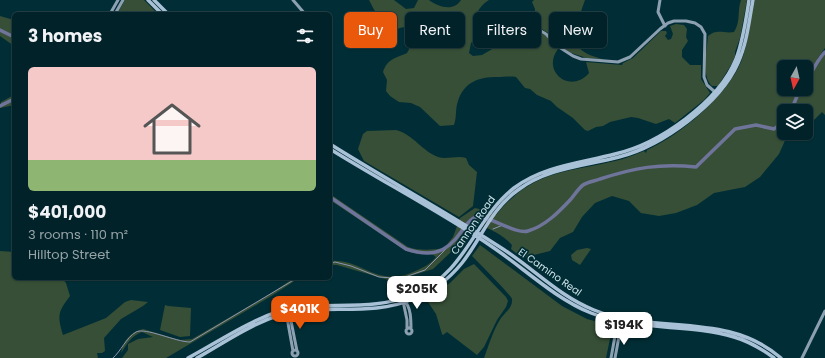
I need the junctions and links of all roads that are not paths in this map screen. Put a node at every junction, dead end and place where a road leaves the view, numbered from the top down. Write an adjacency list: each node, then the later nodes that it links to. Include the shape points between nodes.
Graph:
1 (118, 0): 9 (street)
2 (123, 0): 10 (street)
3 (148, 0): 11 (main road)
4 (154, 0): 12 (main road)
5 (294, 0): 13 (street)
6 (660, 0): 14 (street, via 658,12)
7 (749, 0): 16 (main road, Cannon Road, via 740,47)
8 (753, 0): 16 (main road, Cannon Road, via 744,48 727,83)
9 (111, 12)
10 (116, 12)
11 (160, 12)
12 (166, 12)
13 (303, 12)
14 (665, 26): 15 (street, via 630,57 611,62 573,56 556,46); 16 (street, via 674,21 686,21 701,27 706,41 704,77 707,84)
15 (541, 31)
16 (717, 93): 20 (main road, Cannon Road, via 660,136 639,146 618,154 559,166 534,176 502,198)
17 (332, 145): 19 (main road, El Camino Real)
18 (332, 150): 19 (main road, El Camino Real)
19 (460, 224): 20 (main road, El Camino Real)
20 (478, 235): 21 (main road, Cannon Road, via 448,273); 24 (main road, El Camino Real, via 563,299 592,313)
21 (404, 302): 22 (main road, Cannon Road, via 316,306); 25 (street)
22 (287, 311): 26 (street); 27 (main road, Cannon Road, via 262,318); 28 (main road, Cannon Road, via 263,321)
23 (825, 311): 33 (street)
24 (620, 320): 29 (street); 30 (street); 31 (main road, El Camino Real, via 723,334 749,343); 32 (main road, El Camino Real, via 730,331 759,343)
25 (409, 329)
26 (295, 351)
27 (188, 358)
28 (197, 358)
29 (611, 358)
30 (615, 358)
31 (774, 358)
32 (781, 358)
33 (802, 358)

